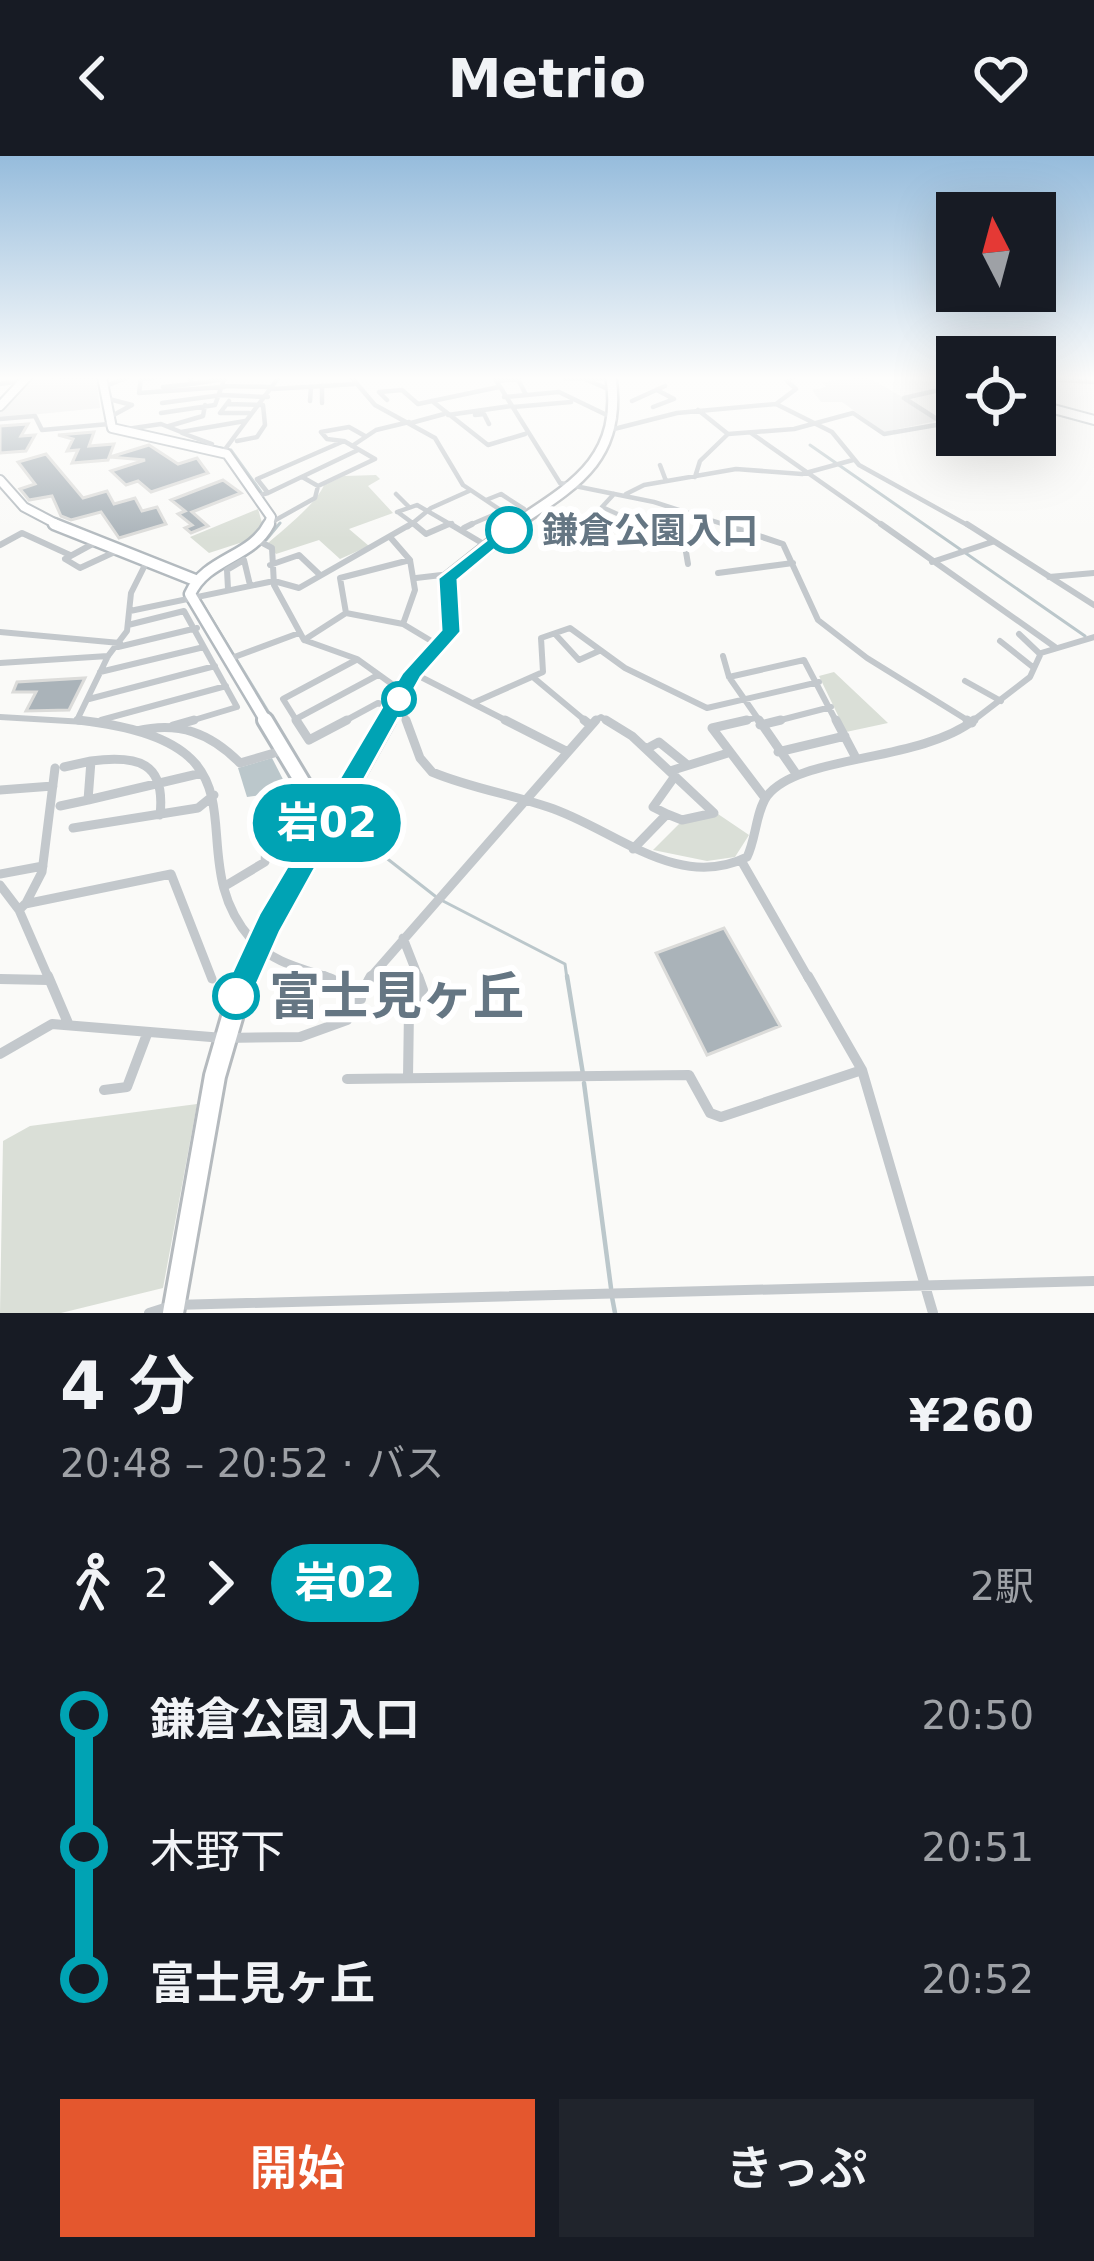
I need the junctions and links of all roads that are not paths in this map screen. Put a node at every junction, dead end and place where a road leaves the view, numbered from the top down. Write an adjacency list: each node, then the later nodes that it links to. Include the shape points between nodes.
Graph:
1 (133, 431): 20 (street)
2 (154, 431): 20 (street)
3 (187, 431): 16 (street)
4 (239, 431): 24 (street)
5 (261, 431): 24 (street)
6 (327, 431): 22 (street, via 327,439)
7 (356, 431): 21 (street)
8 (381, 431): 21 (street)
9 (423, 431): 35 (street)
10 (468, 431): 18 (street, via 488,445)
11 (524, 431): 18 (street)
12 (609, 431): 34 (main road)
13 (724, 431): 19 (street)
14 (766, 431): 17 (street)
15 (826, 431): 26 (street)
16 (181, 432): 23 (street, via 212,443)
17 (751, 433): 19 (street); 28 (street)
18 (525, 434): 34 (street)
19 (728, 434): 30 (street)
20 (146, 436): 23 (street)
21 (365, 436): 25 (street)
22 (344, 441): 25 (street); 38 (street, via 257,479)
23 (206, 448): 24 (street)
24 (228, 448): 38 (street)
25 (356, 448): 29 (street); 33 (street, via 375,459)
26 (853, 460): 28 (street); 51 (street)
27 (660, 465): 32 (street)
28 (802, 474): 30 (street, via 736,469); 58 (street)
29 (302, 477): 33 (street); 38 (street)
30 (695, 477): 32 (street)
31 (0, 480): 49 (street, via 40,521)
32 (666, 481): 39 (street)
33 (319, 486): 44 (street, via 315,498)
34 (568, 487): 36 (street); 43 (main road)
35 (470, 491): 40 (street); 42 (street)
36 (615, 493): 39 (street); 60 (street, via 602,507 685,546)
37 (396, 494): 41 (street)
38 (262, 495): 44 (street)
39 (625, 495): 59 (street, via 771,539)
40 (485, 501): 43 (street); 43 (street, via 501,494 524,509)
41 (410, 508): 42 (street); 46 (street, via 398,512)
42 (427, 510): 45 (street); 46 (street)
43 (510, 517): 47 (street); 53 (main road)
44 (272, 522): 50 (street)
45 (452, 523): 46 (street, via 426,534); 47 (street)
46 (412, 524): 48 (street)
47 (463, 528): 53 (street)
48 (391, 537): 57 (street); 64 (street)
49 (99, 540): 54 (street); 55 (street)
50 (256, 540): 61 (street, via 272,548); 68 (street)
51 (992, 542): 58 (street); 67 (street)
52 (0, 545): 55 (street, via 22,533)
53 (487, 546): 65 (main road)
54 (123, 548): 55 (street, via 80,568 65,560); 56 (street)
55 (72, 556)
56 (148, 559): 68 (street); 74 (street)
57 (410, 560): 66 (street); 75 (street, via 340,578)
58 (931, 562): 88 (street)
59 (793, 563): 63 (street); 116 (street, via 818,620)
60 (688, 564)
61 (270, 565): 64 (street, via 299,555); 69 (street)
62 (1094, 572): 67 (street)
63 (718, 573)
64 (319, 574): 69 (street, via 299,588)
65 (451, 574): 66 (street); 87 (main road, via 445,586 453,626)
66 (416, 578): 76 (street)
67 (1047, 578): 73 (street)
68 (195, 580): 72 (street)
69 (274, 581): 70 (street); 82 (street)
70 (250, 585): 71 (street); 71 (street, via 244,560 227,570)
71 (228, 589): 72 (street)
72 (190, 597): 74 (street); 78 (street)
73 (1094, 605)
74 (130, 611): 77 (street)
75 (346, 613): 76 (street); 82 (street)
76 (403, 624): 87 (street)
77 (128, 625): 78 (street, via 184,611); 85 (street)
78 (200, 627): 85 (street); 86 (street); 94 (street)
79 (0, 632): 85 (street)
80 (1019, 634): 90 (street)
81 (556, 635): 89 (street, via 570,628); 89 (street, via 579,660); 101 (street, via 541,638 543,672)
82 (302, 637): 93 (street); 94 (street)
83 (1094, 637): 88 (street)
84 (1000, 641): 96 (street)
85 (118, 645): 91 (street)
86 (204, 646): 94 (street); 97 (street)
87 (439, 646): 98 (main road)
88 (1055, 647): 90 (street)
89 (599, 651): 107 (street, via 701,706)
90 (1040, 654): 96 (street)
91 (108, 656): 95 (street); 97 (street)
92 (723, 656): 100 (street)
93 (357, 659): 99 (street); 113 (street, via 284,699)
94 (228, 660): 104 (street); 105 (street); 122 (street)
95 (0, 663)
96 (1034, 668): 108 (street)
97 (99, 673): 105 (street)
98 (413, 673): 106 (main road); 109 (street)
99 (378, 675): 106 (street); 113 (street)
100 (729, 677): 103 (street, via 804,660); 107 (street)
101 (534, 678): 109 (street); 117 (street)
102 (965, 681): 108 (street)
103 (819, 682): 107 (street); 110 (street)
104 (226, 686): 114 (street); 118 (street, via 237,706)
105 (87, 699): 111 (street)
106 (398, 700): 113 (street, via 309,740); 139 (street, via 432,772); 143 (main road)
107 (743, 700): 115 (street)
108 (1000, 701): 116 (street)
109 (473, 703): 123 (street)
110 (832, 707): 115 (street); 120 (street)
111 (80, 716): 112 (street); 114 (street)
112 (0, 717)
113 (296, 719)
114 (100, 721): 119 (street)
115 (757, 722): 124 (street); 125 (street, via 712,728)
116 (971, 723): 126 (street, via 928,747)
117 (589, 724): 121 (street, via 608,717); 123 (street)
118 (173, 726): 119 (street); 122 (street, via 218,740 240,763)
119 (137, 730): 129 (street)
120 (845, 736): 124 (street); 126 (street)
121 (646, 748): 128 (street, via 658,742); 130 (street)
122 (280, 751): 138 (street)
123 (566, 751): 139 (street)
124 (778, 752): 131 (street)
125 (728, 753): 128 (street); 136 (street)
126 (856, 758): 131 (street)
127 (91, 761): 132 (street, via 114,757 156,772); 133 (street, via 59,767); 137 (street)
128 (685, 763): 130 (street)
129 (202, 773): 132 (street); 135 (street)
130 (672, 774): 141 (street, via 652,807); 141 (street, via 714,814)
131 (797, 775): 136 (street)
132 (162, 782): 137 (street); 142 (street)
133 (53, 786): 134 (street); 147 (street)
134 (0, 790)
135 (214, 795): 142 (street, via 198,808); 150 (street)
136 (765, 798): 146 (street, via 758,838)
137 (88, 800): 140 (street)
138 (310, 802): 143 (street); 150 (street, via 268,812 265,862)
139 (522, 802): 145 (street, via 564,812); 152 (street)
140 (60, 806)
141 (667, 814): 145 (street)
142 (160, 815): 144 (street)
143 (331, 816): 153 (main road)
144 (73, 828)
145 (633, 849): 146 (street, via 695,866)
146 (742, 862): 162 (street)
147 (43, 866): 148 (street); 151 (street)
148 (0, 874)
149 (0, 885): 151 (street)
150 (225, 886): 153 (street)
151 (22, 908): 155 (street, via 171,874); 156 (street)
152 (403, 938): 157 (street); 163 (street, via 423,990 410,1010)
153 (258, 945): 157 (street, via 279,964 353,986); 160 (main road)
154 (0, 979): 156 (street)
155 (212, 979)
156 (48, 980): 158 (street)
157 (361, 999): 160 (street, via 346,1020 321,1033)
158 (69, 1024): 159 (street); 161 (street, via 40,1027)
159 (147, 1034): 160 (street); 165 (street, via 127,1087)
160 (224, 1038): 168 (main road)
161 (0, 1054)
162 (862, 1070): 163 (street, via 721,1117 710,1113 689,1075); 167 (street)
163 (408, 1078): 164 (street)
164 (347, 1079)
165 (104, 1090)
166 (1094, 1282): 167 (street)
167 (925, 1287): 168 (street); 170 (street)
168 (173, 1309): 169 (street)
169 (149, 1313)
170 (933, 1313)

